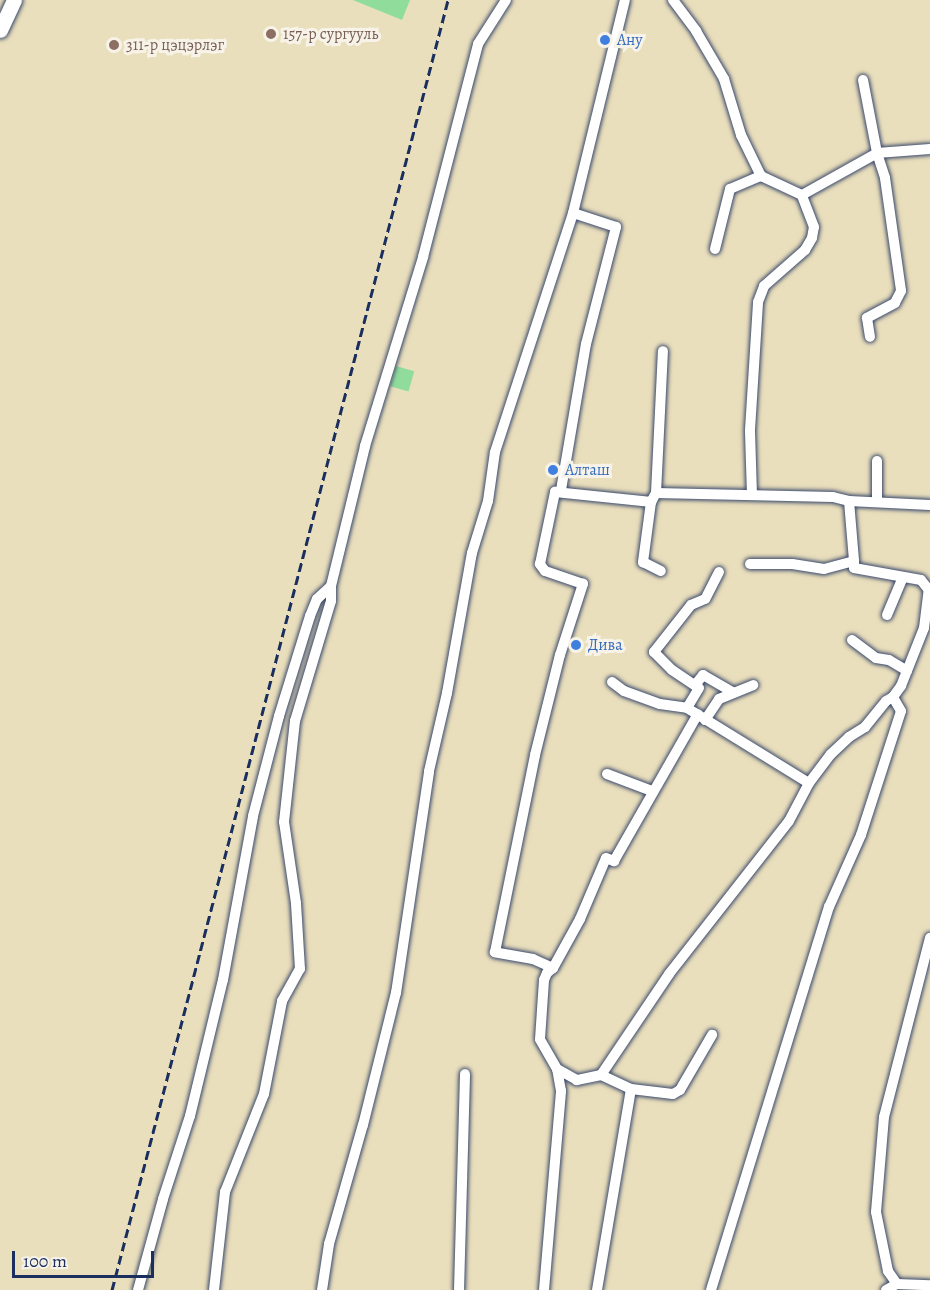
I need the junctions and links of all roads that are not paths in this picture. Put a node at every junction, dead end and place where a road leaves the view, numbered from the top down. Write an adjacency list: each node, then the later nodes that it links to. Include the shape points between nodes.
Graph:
1 (14, 0): 5 (main road)
2 (506, 0): 27 (street, via 478,44 423,257 365,446)
3 (625, 0): 11 (street)
4 (673, 0): 9 (street, via 724,79 741,135)
5 (0, 30)
6 (863, 80): 8 (street)
7 (930, 149): 8 (street)
8 (877, 153): 10 (street); 13 (street, via 885,178 901,291 895,303 867,318)
9 (761, 176): 10 (street); 12 (street, via 730,189)
10 (802, 195): 17 (street, via 814,227 812,238 805,250 764,286 758,302 750,430)
11 (573, 213): 16 (street, via 616,226 586,344); 52 (street, via 495,453 429,771 396,993 329,1245)
12 (715, 249)
13 (870, 337)
14 (663, 351): 18 (street)
15 (877, 460): 20 (street)
16 (561, 490): 18 (street, via 606,499); 42 (street, via 555,492 540,564 545,571 583,584 537,745 495,952 533,959)
17 (752, 495): 18 (street); 19 (street, via 833,497)
18 (653, 498): 24 (street, via 643,562)
19 (849, 501): 20 (street); 22 (street)
20 (877, 502): 21 (street)
21 (930, 505)
22 (854, 561): 23 (street, via 824,569); 26 (street, via 854,568)
23 (750, 564)
24 (661, 571)
25 (719, 572): 32 (street, via 705,599 691,605 654,652)
26 (903, 577): 28 (street); 30 (street, via 921,580 929,590 924,628)
27 (331, 586): 50 (street, via 317,599 310,616 279,716 253,816 223,980 190,1116); 51 (street, via 331,601 292,734 284,822 296,903 300,969 282,1001 264,1094 225,1192)
28 (887, 615)
29 (852, 640): 30 (street, via 876,658 889,660)
30 (907, 671): 35 (street)
31 (612, 682): 36 (street, via 624,692)
32 (695, 685): 34 (street, via 703,675); 36 (street, via 699,688)
33 (753, 685): 34 (street)
34 (732, 692): 37 (street)
35 (893, 697): 39 (street, via 865,728 831,754); 56 (street, via 901,711 861,835 829,907)
36 (687, 708): 37 (street)
37 (701, 717): 39 (street); 40 (street)
38 (607, 774): 40 (street)
39 (809, 783): 46 (street, via 789,821 669,975)
40 (652, 791): 42 (street, via 614,861 606,858)
41 (930, 938): 48 (street, via 884,1117 876,1212 888,1271)
42 (554, 968): 44 (street, via 544,980 540,1039)
43 (712, 1035): 47 (street, via 680,1090 673,1094)
44 (557, 1069): 46 (street, via 577,1080); 54 (street, via 561,1091)
45 (465, 1074): 53 (street)
46 (601, 1075): 47 (street)
47 (631, 1089): 55 (street)
48 (897, 1284): 49 (street); 57 (street)
49 (930, 1285)
50 (138, 1290)
51 (214, 1290)
52 (322, 1290)
53 (459, 1290)
54 (544, 1290)
55 (597, 1290)
56 (711, 1290)
57 (886, 1290)

